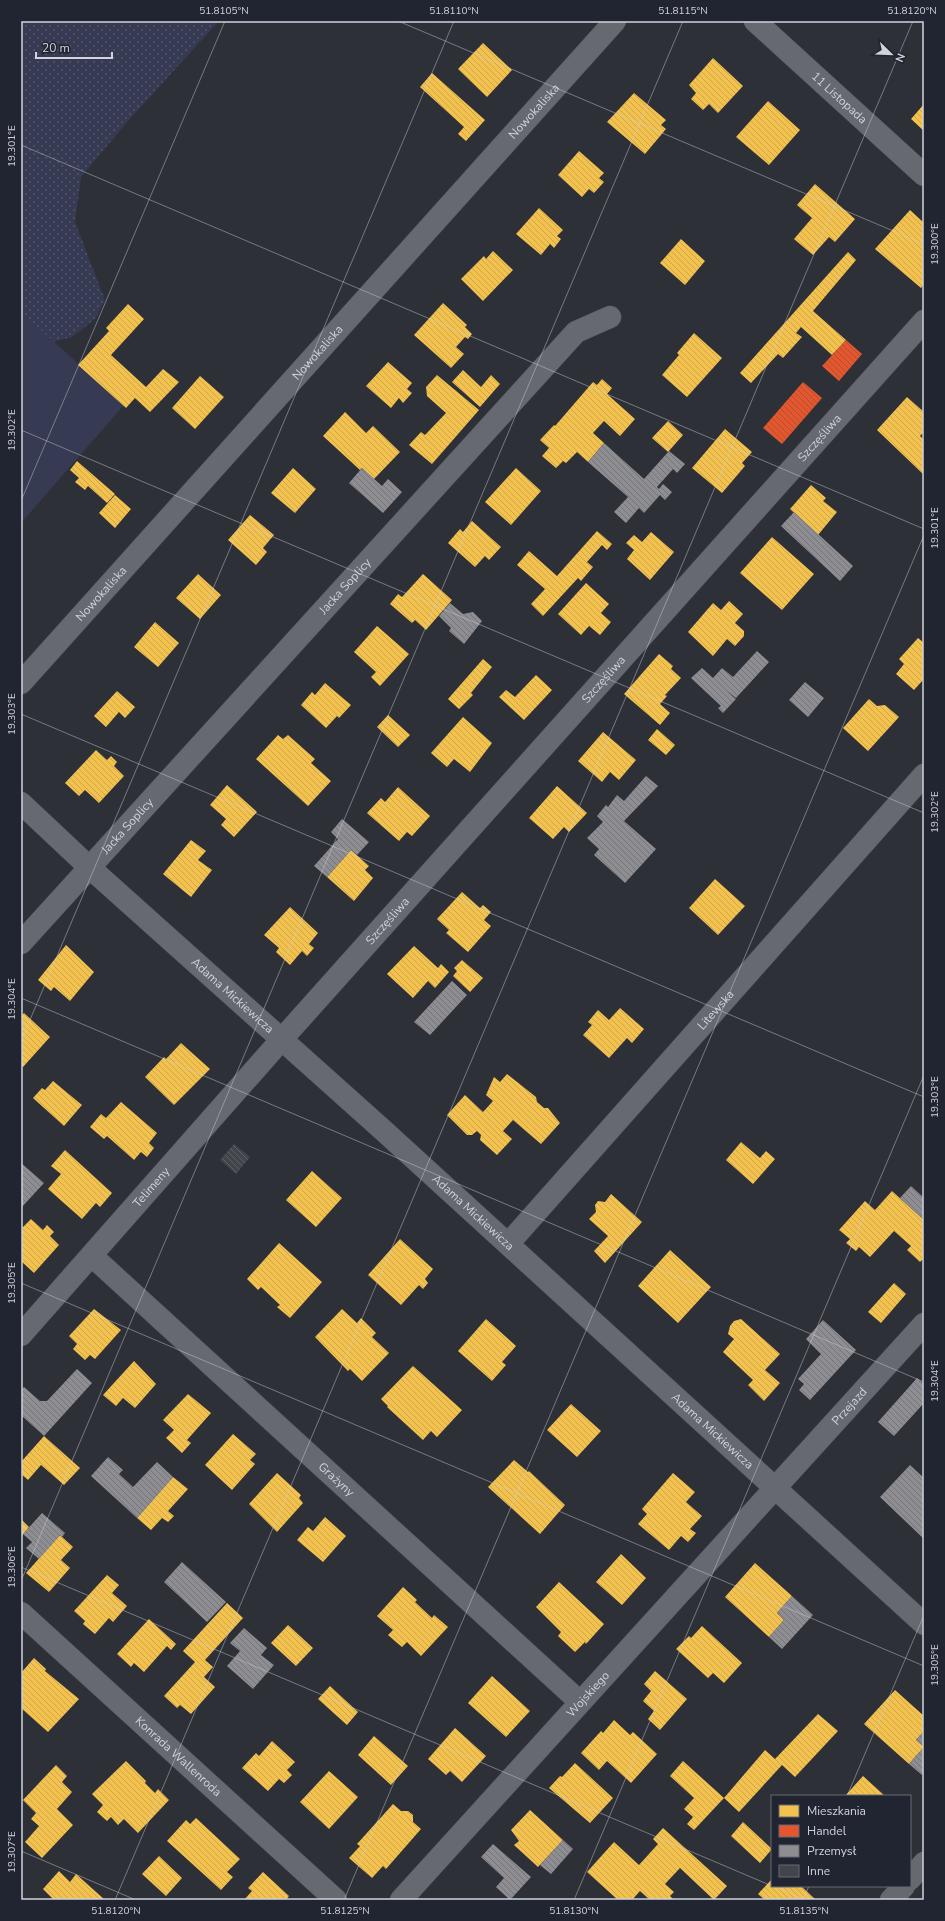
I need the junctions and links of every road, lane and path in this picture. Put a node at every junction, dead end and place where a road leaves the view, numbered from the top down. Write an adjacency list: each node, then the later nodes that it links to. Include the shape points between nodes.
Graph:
1 (615, 21): 6 (street, Nowokaliska)
2 (755, 21): 3 (street, 11 Listopada)
3 (924, 175)
4 (610, 317): 9 (street, Jacka Soplicy, via 576,332)
5 (924, 321): 11 (street, Szczęśliwa)
6 (21, 683)
7 (924, 775): 12 (street, Litewska)
8 (21, 803): 9 (street, Adama Mickiewicza)
9 (89, 867): 10 (street, Jacka Soplicy); 11 (street, Adama Mickiewicza)
10 (21, 943)
11 (282, 1039): 12 (street, Adama Mickiewicza); 13 (street, Telimeny)
12 (508, 1244): 16 (street, Adama Mickiewicza)
13 (92, 1256): 15 (street, Telimeny); 19 (street, Grażyny)
14 (924, 1324): 16 (street, Przejazd)
15 (21, 1335)
16 (775, 1489): 18 (street, Adama Mickiewicza); 19 (street, Wojskiego)
17 (21, 1613): 23 (street, Konrada Wallenroda)
18 (924, 1624)
19 (580, 1702): 24 (street, Wojskiego)
20 (924, 1863): 21 (street)
21 (911, 1878)
22 (903, 1887): 25 (street)
23 (336, 1900)
24 (401, 1900)
25 (892, 1900)

